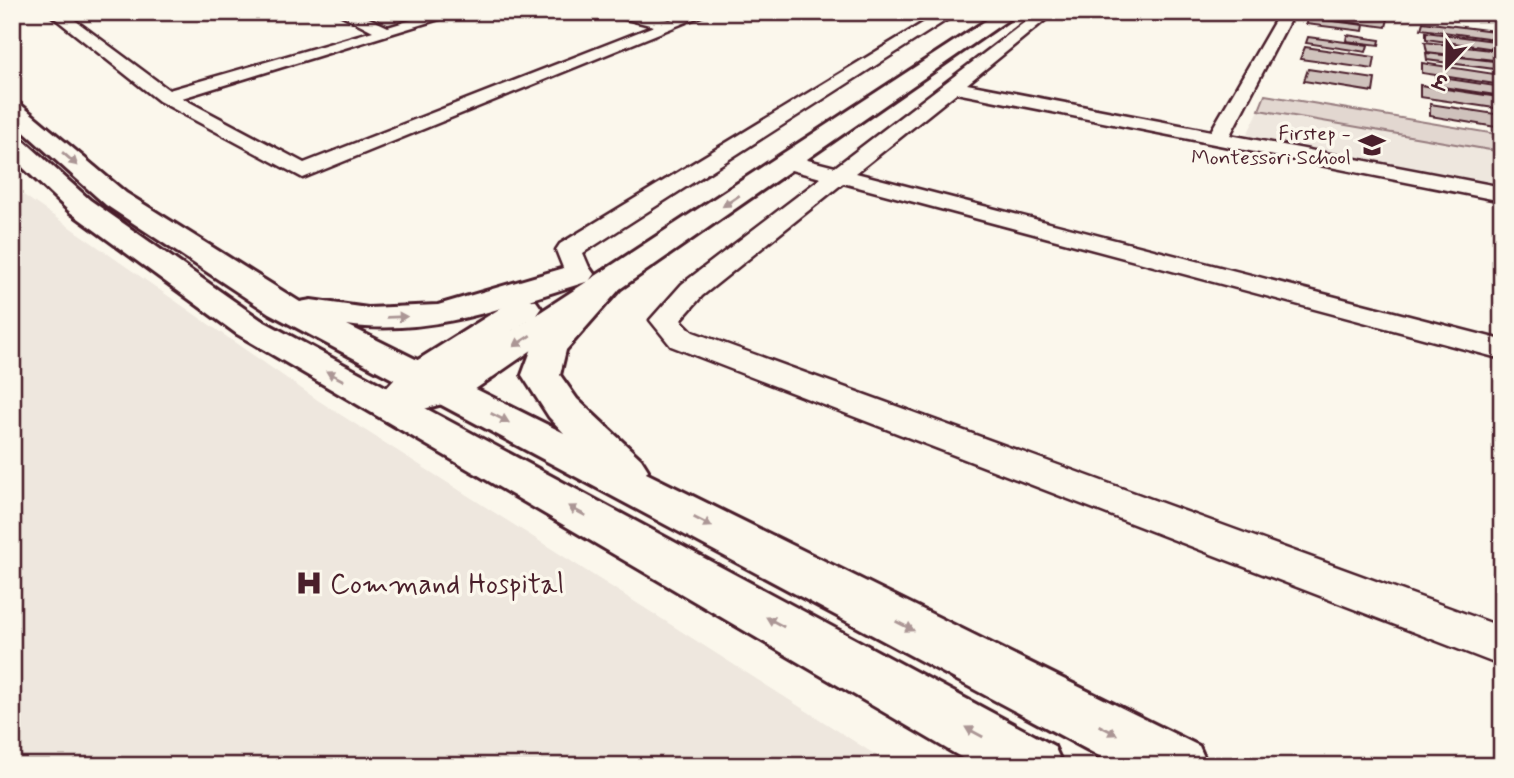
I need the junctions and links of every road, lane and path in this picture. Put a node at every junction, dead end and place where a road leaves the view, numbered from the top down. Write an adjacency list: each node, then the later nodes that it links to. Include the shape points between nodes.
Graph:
1 (54, 12): 14 (street)
2 (342, 12): 12 (street)
3 (454, 12): 12 (street)
4 (605, 12): 11 (street)
5 (704, 12): 11 (street)
6 (952, 12): 21 (street, via 569,250)
7 (986, 12): 21 (main road)
8 (1011, 12): 18 (main road)
9 (1048, 12): 13 (street)
10 (1287, 12): 16 (street)
11 (671, 25): 14 (street, via 303,171)
12 (387, 32): 14 (street)
13 (952, 87): 16 (street); 19 (street)
14 (166, 97)
15 (12, 109): 22 (main road, one-way to 22, via 116,199)
16 (1217, 139): 20 (street)
17 (18, 154): 24 (main road, one-way to 17, via 248,327 79,206)
18 (788, 162): 19 (street); 21 (main road, one-way to 21)
19 (838, 176): 23 (street); 26 (street, via 692,290 665,320 682,339)
20 (1502, 194)
21 (593, 279): 22 (main road, one-way to 21, via 368,318 440,315); 24 (main road); 25 (main road, via 548,348 541,375 563,408)
22 (281, 306): 24 (main road)
23 (1502, 351)
24 (418, 391): 25 (main road, one-way to 25); 27 (main road, one-way to 24)
25 (654, 497): 28 (main road, one-way to 28)
26 (1502, 647)
27 (1033, 766)
28 (1178, 766)

